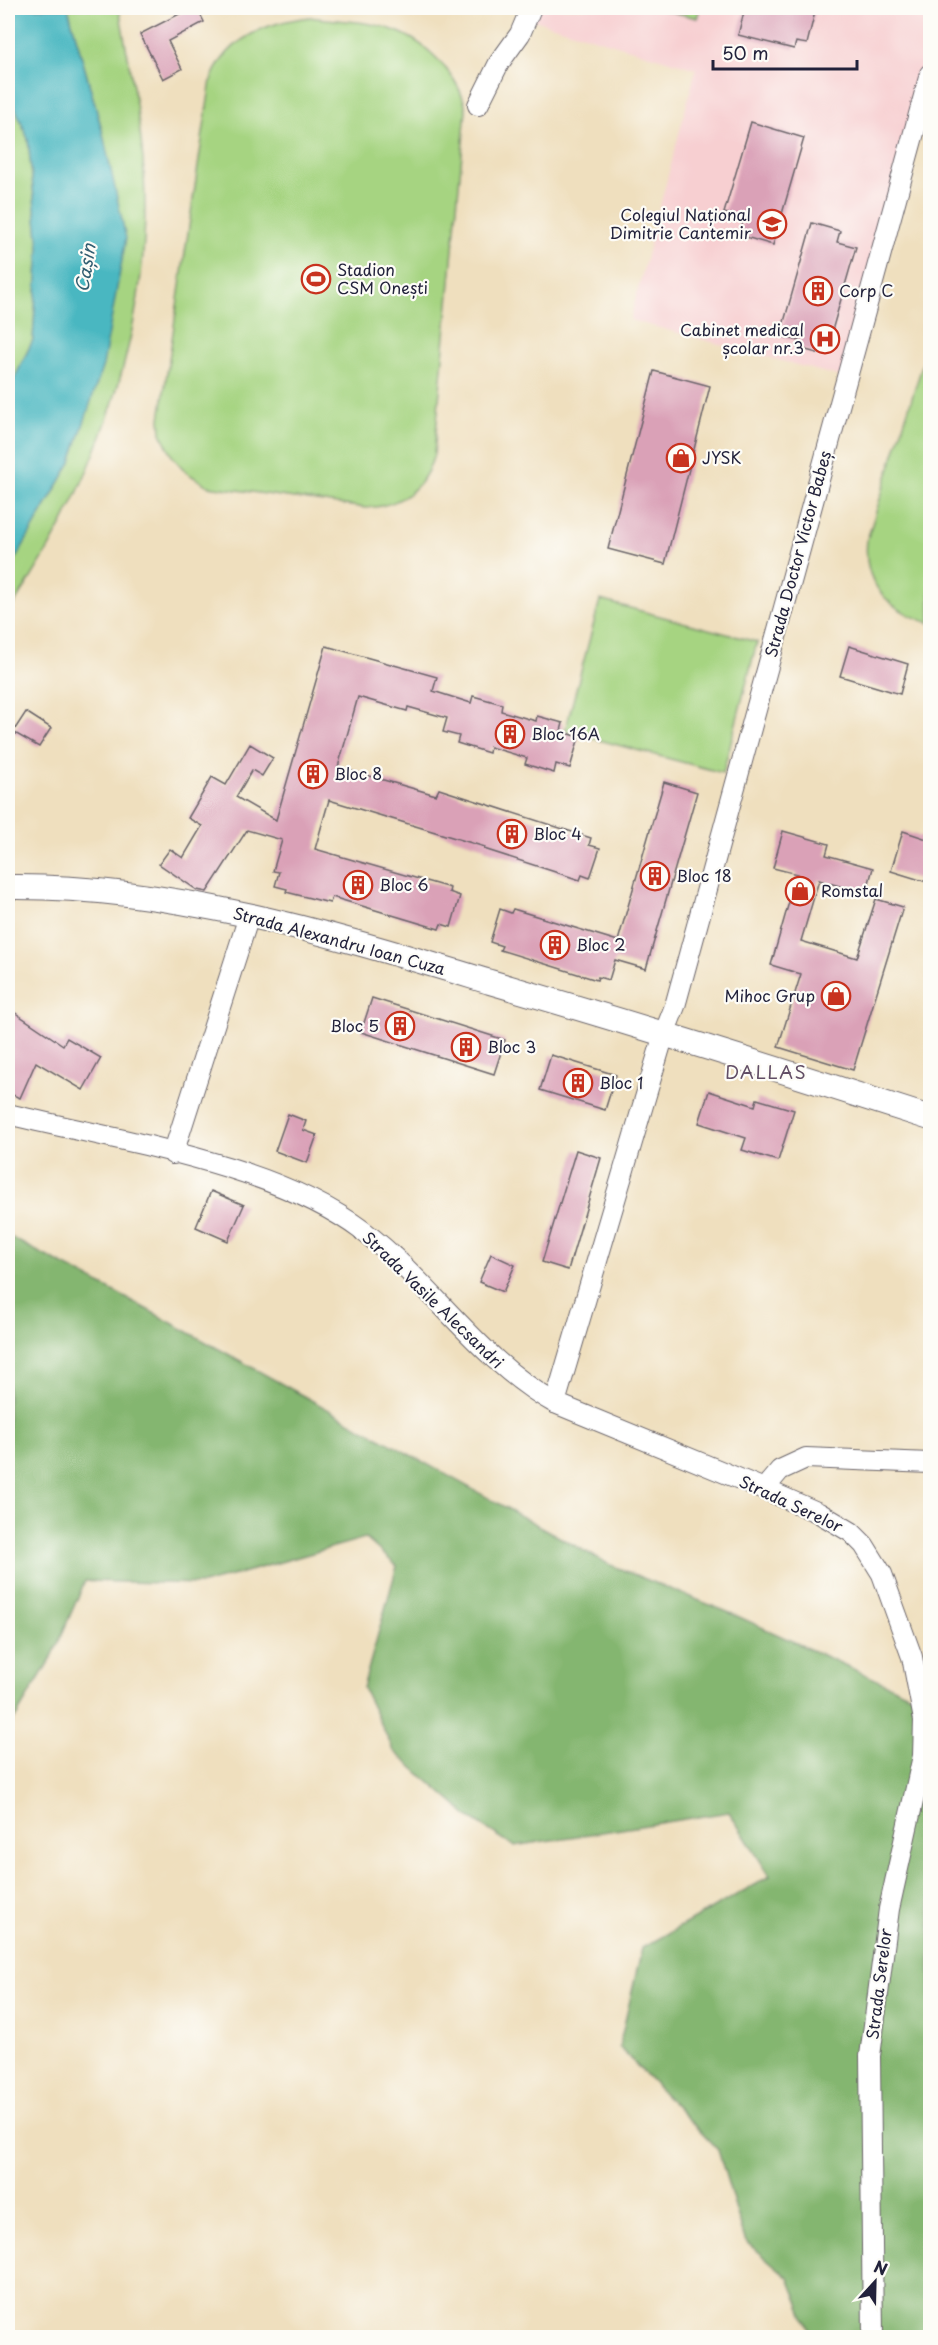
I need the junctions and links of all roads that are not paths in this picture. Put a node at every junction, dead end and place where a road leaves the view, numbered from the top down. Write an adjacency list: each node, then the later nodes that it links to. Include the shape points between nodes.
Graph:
1 (531, 8): 3 (street)
2 (930, 74): 6 (street, Strada Doctor Victor Babeș, via 675,1006)
3 (478, 105)
4 (8, 887): 5 (main road, Strada Alexandru Ioan Cuza, via 102,891)
5 (249, 916): 6 (main road, Strada Alexandru Ioan Cuza, via 353,941); 9 (street)
6 (664, 1034): 8 (main road, Strada Alexandru Ioan Cuza); 10 (street)
7 (8, 1114): 9 (street, Strada Vasile Alecsandri)
8 (930, 1118)
9 (173, 1154): 10 (street, Strada Vasile Alecsandri, via 277,1185 343,1217 392,1255 509,1372)
10 (555, 1403): 12 (street, Strada Serelor)
11 (930, 1463): 12 (street, via 806,1458 780,1470)
12 (764, 1489): 13 (street, Strada Serelor, via 851,1532 873,1558 912,1657 924,1720 923,1756 889,1909 872,2020)
13 (873, 2337)

